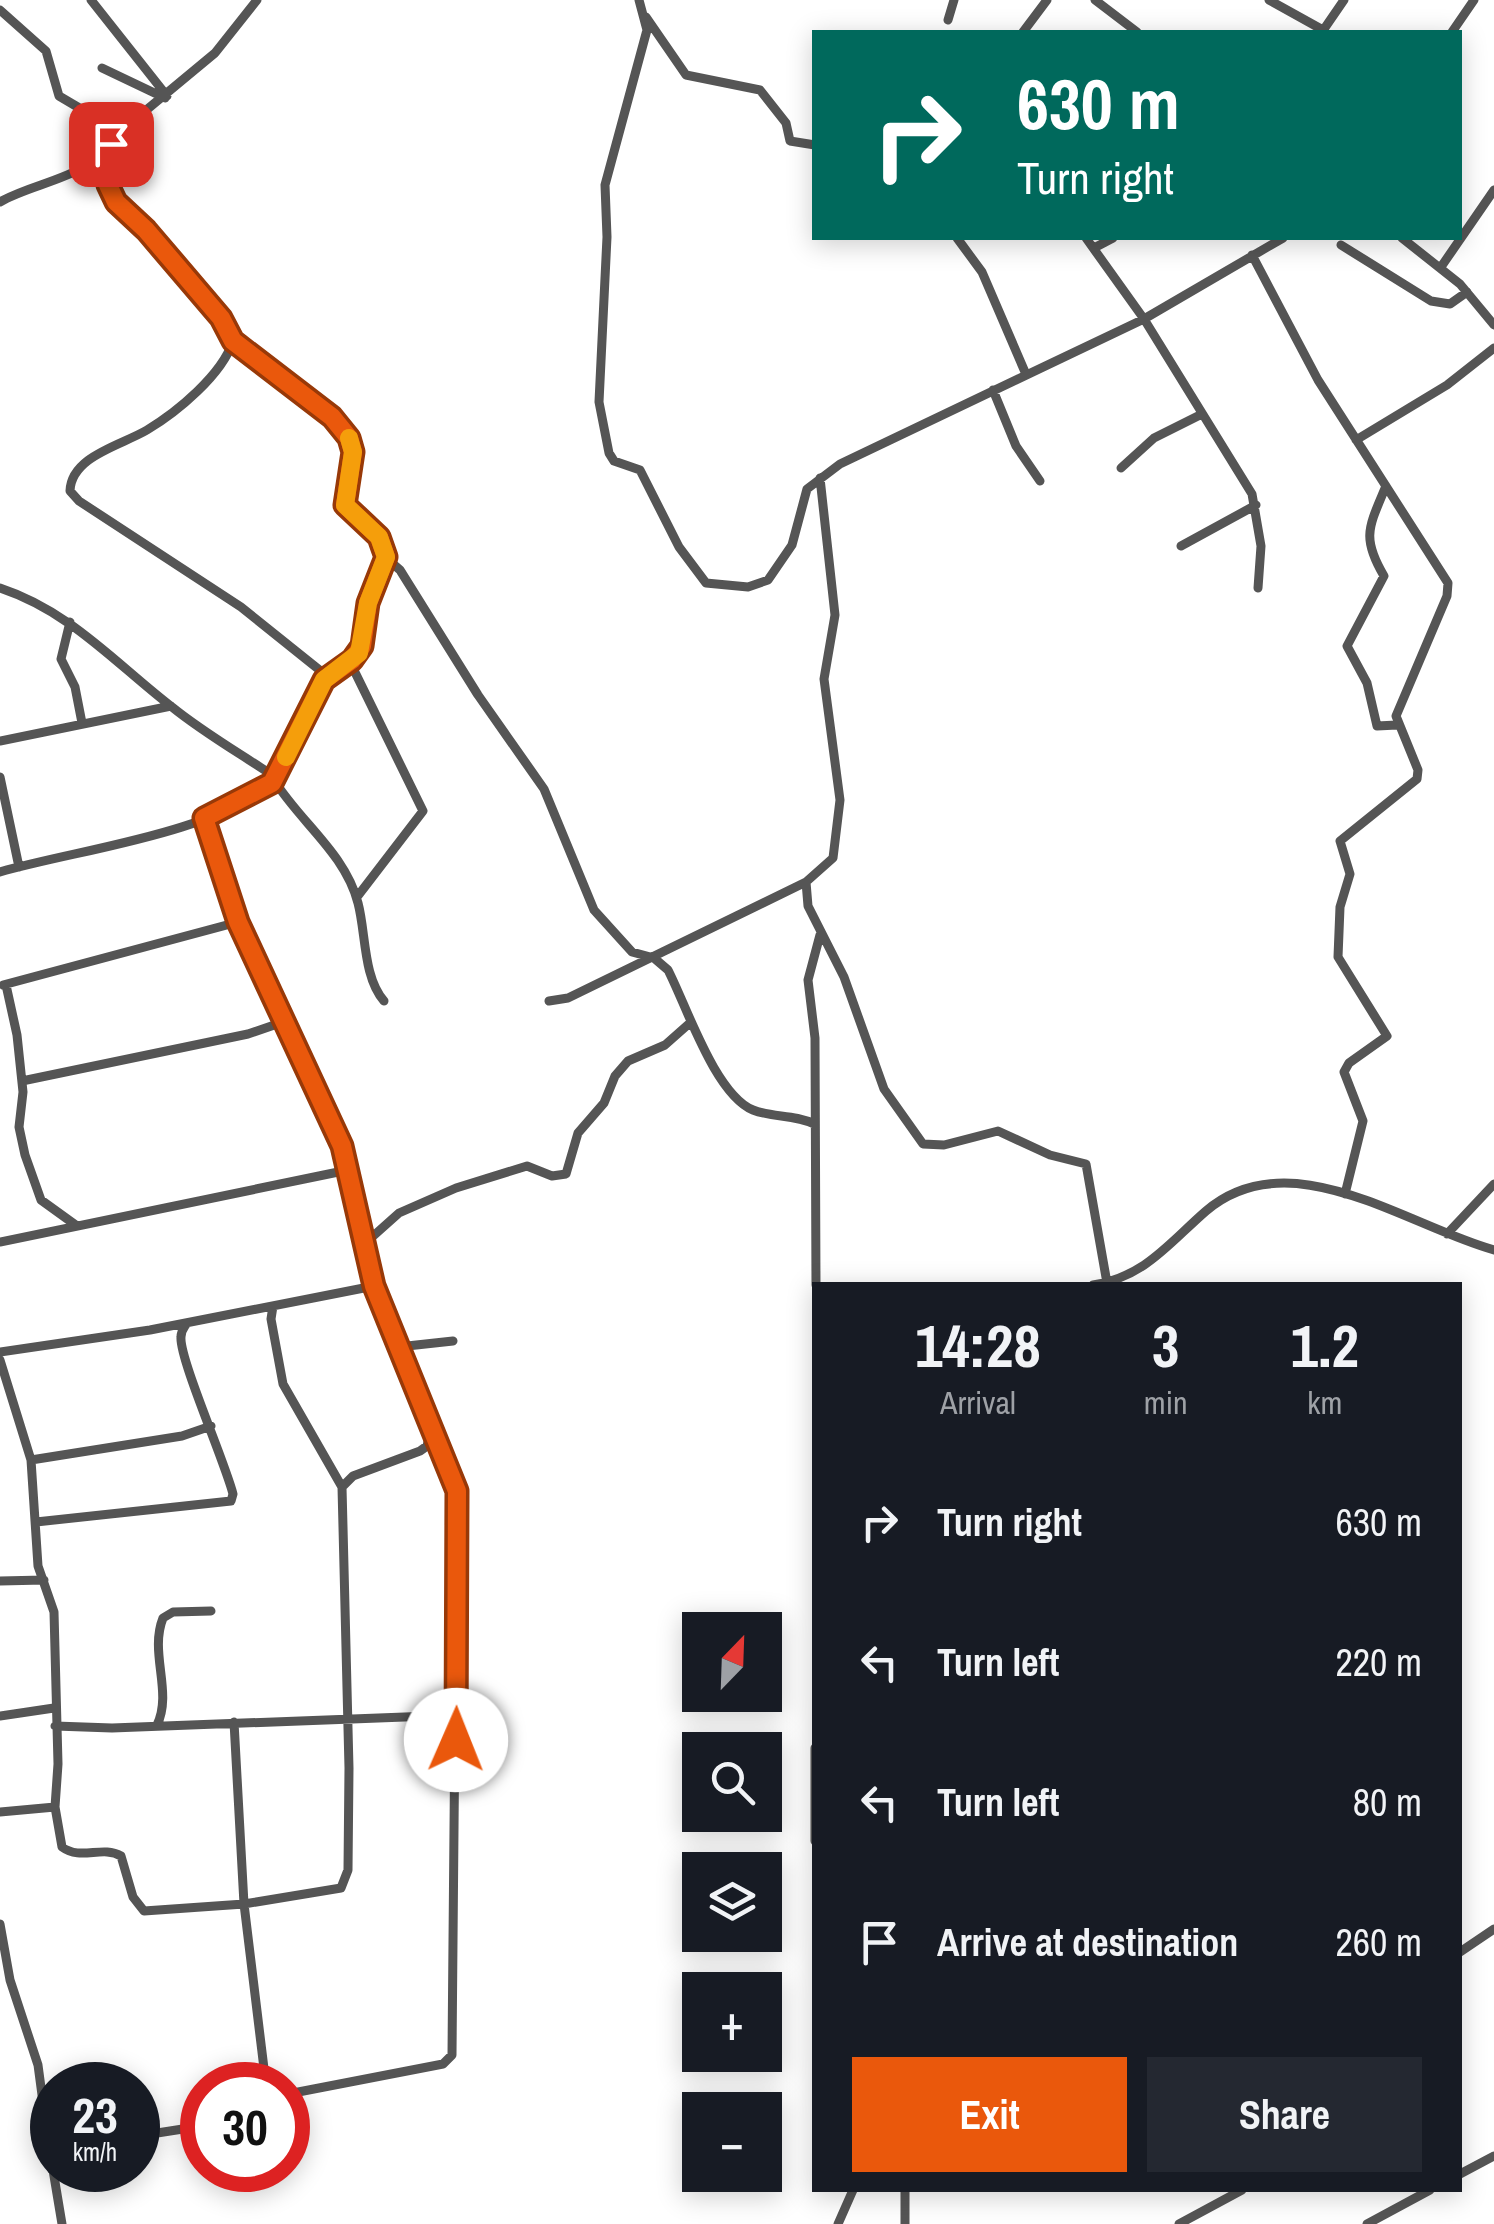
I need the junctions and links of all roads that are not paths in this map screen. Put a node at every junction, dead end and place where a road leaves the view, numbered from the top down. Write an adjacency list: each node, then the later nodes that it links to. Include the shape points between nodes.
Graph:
1 (91, 0): 21 (street)
2 (258, 0): 21 (street, via 215,54)
3 (638, 0): 11 (street)
4 (954, 0): 12 (street)
5 (1048, 0): 14 (street)
6 (1096, 0): 13 (street)
7 (1269, 0): 17 (street)
8 (1344, 0): 18 (street)
9 (1474, 0): 19 (street)
10 (0, 10): 22 (street, via 46,50 59,96)
11 (646, 17): 23 (street, via 683,73 760,90 788,126 790,141); 48 (street, via 605,184 599,402 609,454 640,470 697,576 719,586 758,587 768,580 792,545 807,489)
12 (948, 20)
13 (1124, 22): 15 (street); 16 (street)
14 (1025, 30)
15 (1118, 30)
16 (1134, 30)
17 (1320, 30)
18 (1323, 30)
19 (1453, 30)
20 (102, 68): 21 (street)
21 (166, 97): 22 (street)
22 (120, 132): 24 (street)
23 (812, 144)
24 (108, 149): 26 (street, via 61,180 33,184); 41 (street, via 112,196 221,318)
25 (1494, 190): 27 (street)
26 (0, 202)
27 (1462, 231)
28 (958, 240): 43 (street, via 982,272)
29 (1088, 240): 35 (street)
30 (1109, 240): 35 (street)
31 (1280, 240): 36 (street)
32 (1405, 240): 37 (street)
33 (1457, 240): 37 (street)
34 (1341, 245): 38 (street, via 1431,301 1450,304)
35 (1094, 248): 39 (street)
36 (1252, 256): 39 (street); 46 (street)
37 (1441, 267): 38 (street)
38 (1466, 292): 40 (street)
39 (1144, 319): 43 (street); 45 (street)
40 (1494, 325)
41 (233, 341): 53 (street, via 332,417 349,438 345,505 379,537); 58 (street, via 185,400 86,463 70,491)
42 (1494, 348): 46 (street, via 1448,386)
43 (1026, 372): 44 (street)
44 (993, 390): 48 (street); 49 (street, via 1016,446)
45 (1200, 415): 47 (street, via 1154,438); 51 (street)
46 (1356, 440): 50 (street)
47 (1122, 468)
48 (820, 478): 68 (street, via 836,615 824,705 840,800 832,863)
49 (1040, 480)
50 (1386, 486): 61 (street, via 1448,583 1398,705); 61 (street, via 1368,549 1384,576 1348,646 1368,682 1377,726)
51 (1256, 505): 52 (street); 55 (street, via 1262,546)
52 (1181, 546)
53 (386, 557): 57 (street, via 368,603 362,646); 72 (street, via 544,789 594,910 632,952)
54 (0, 588): 56 (street)
55 (1258, 588)
56 (70, 622): 59 (street); 60 (street, via 61,660)
57 (350, 662): 58 (street); 69 (street, via 423,811)
58 (327, 676): 64 (street)
59 (171, 706): 60 (street); 64 (street)
60 (82, 723): 62 (street)
61 (1397, 725): 82 (street, via 1418,779 1340,841 1350,874 1340,906 1338,957 1386,1036 1344,1072 1363,1121)
62 (0, 741)
63 (0, 777): 66 (street)
64 (274, 779): 65 (street, via 262,792); 69 (street, via 338,860)
65 (204, 818): 66 (street); 70 (street)
66 (19, 867): 67 (street)
67 (0, 872)
68 (806, 882): 71 (street); 72 (street)
69 (357, 898): 74 (street, via 368,965)
70 (238, 922): 73 (street); 76 (street)
71 (820, 935): 79 (street, via 808,980); 89 (street, via 844,977 884,1089 923,1144 944,1146 998,1131 1086,1164)
72 (646, 958): 75 (street); 77 (street, via 668,970)
73 (3, 985): 78 (street)
74 (384, 1001)
75 (550, 1001)
76 (283, 1022): 78 (street); 80 (street)
77 (692, 1022): 79 (street, via 735,1100); 86 (street, via 615,1076 604,1103 578,1132 566,1174 527,1166 456,1188 399,1213)
78 (22, 1080): 83 (street, via 19,1128 41,1200)
79 (814, 1124): 88 (street)
80 (348, 1170): 83 (street); 86 (street)
81 (1494, 1184): 84 (street)
82 (1345, 1194): 84 (street); 90 (street, via 1281,1184 1241,1187 1165,1253)
83 (77, 1226): 85 (street)
84 (1447, 1234): 87 (street)
85 (0, 1242)
86 (362, 1246): 91 (street)
87 (1494, 1250)
88 (816, 1282)
89 (1108, 1282)
90 (1110, 1282)
91 (374, 1286): 92 (street); 95 (street)
92 (274, 1306): 93 (street); 101 (street, via 284,1384)
93 (187, 1323): 96 (street); 98 (street, via 180,1340)
94 (454, 1341): 95 (street)
95 (398, 1348): 99 (street)
96 (0, 1352)
97 (0, 1360): 100 (street)
98 (211, 1426): 100 (street); 102 (street, via 234,1494 228,1504)
99 (431, 1428): 101 (street, via 420,1451 353,1476); 107 (street, via 457,1491)
100 (31, 1460): 102 (street)
101 (342, 1488): 109 (street)
102 (36, 1522): 103 (street)
103 (44, 1580): 104 (street); 106 (street, via 54,1612)
104 (0, 1581)
105 (211, 1610): 111 (street, via 163,1618 157,1662 163,1711)
106 (54, 1708): 108 (street); 112 (street)
107 (457, 1715): 109 (street); 121 (street, via 452,2055 443,2064)
108 (0, 1716)
109 (346, 1719): 110 (street); 115 (street, via 346,1880 332,1890)
110 (234, 1722): 111 (street); 115 (street)
111 (157, 1725): 112 (street)
112 (56, 1726): 113 (street)
113 (55, 1807): 114 (street); 115 (street, via 62,1847 75,1855 121,1856 144,1911)
114 (0, 1812)
115 (244, 1904): 120 (street)
116 (0, 1924): 119 (street, via 14,1997)
117 (1494, 1928): 118 (street)
118 (1462, 1951)
119 (37, 2062)
120 (263, 2062)
121 (310, 2090)
122 (1494, 2156): 123 (street)
123 (1462, 2173)
124 (56, 2192): 129 (street)
125 (852, 2192): 130 (street)
126 (905, 2192): 131 (street)
127 (1238, 2192): 132 (street)
128 (1426, 2192): 133 (street)
129 (62, 2224)
130 (838, 2224)
131 (904, 2224)
132 (1178, 2224)
133 (1367, 2224)

